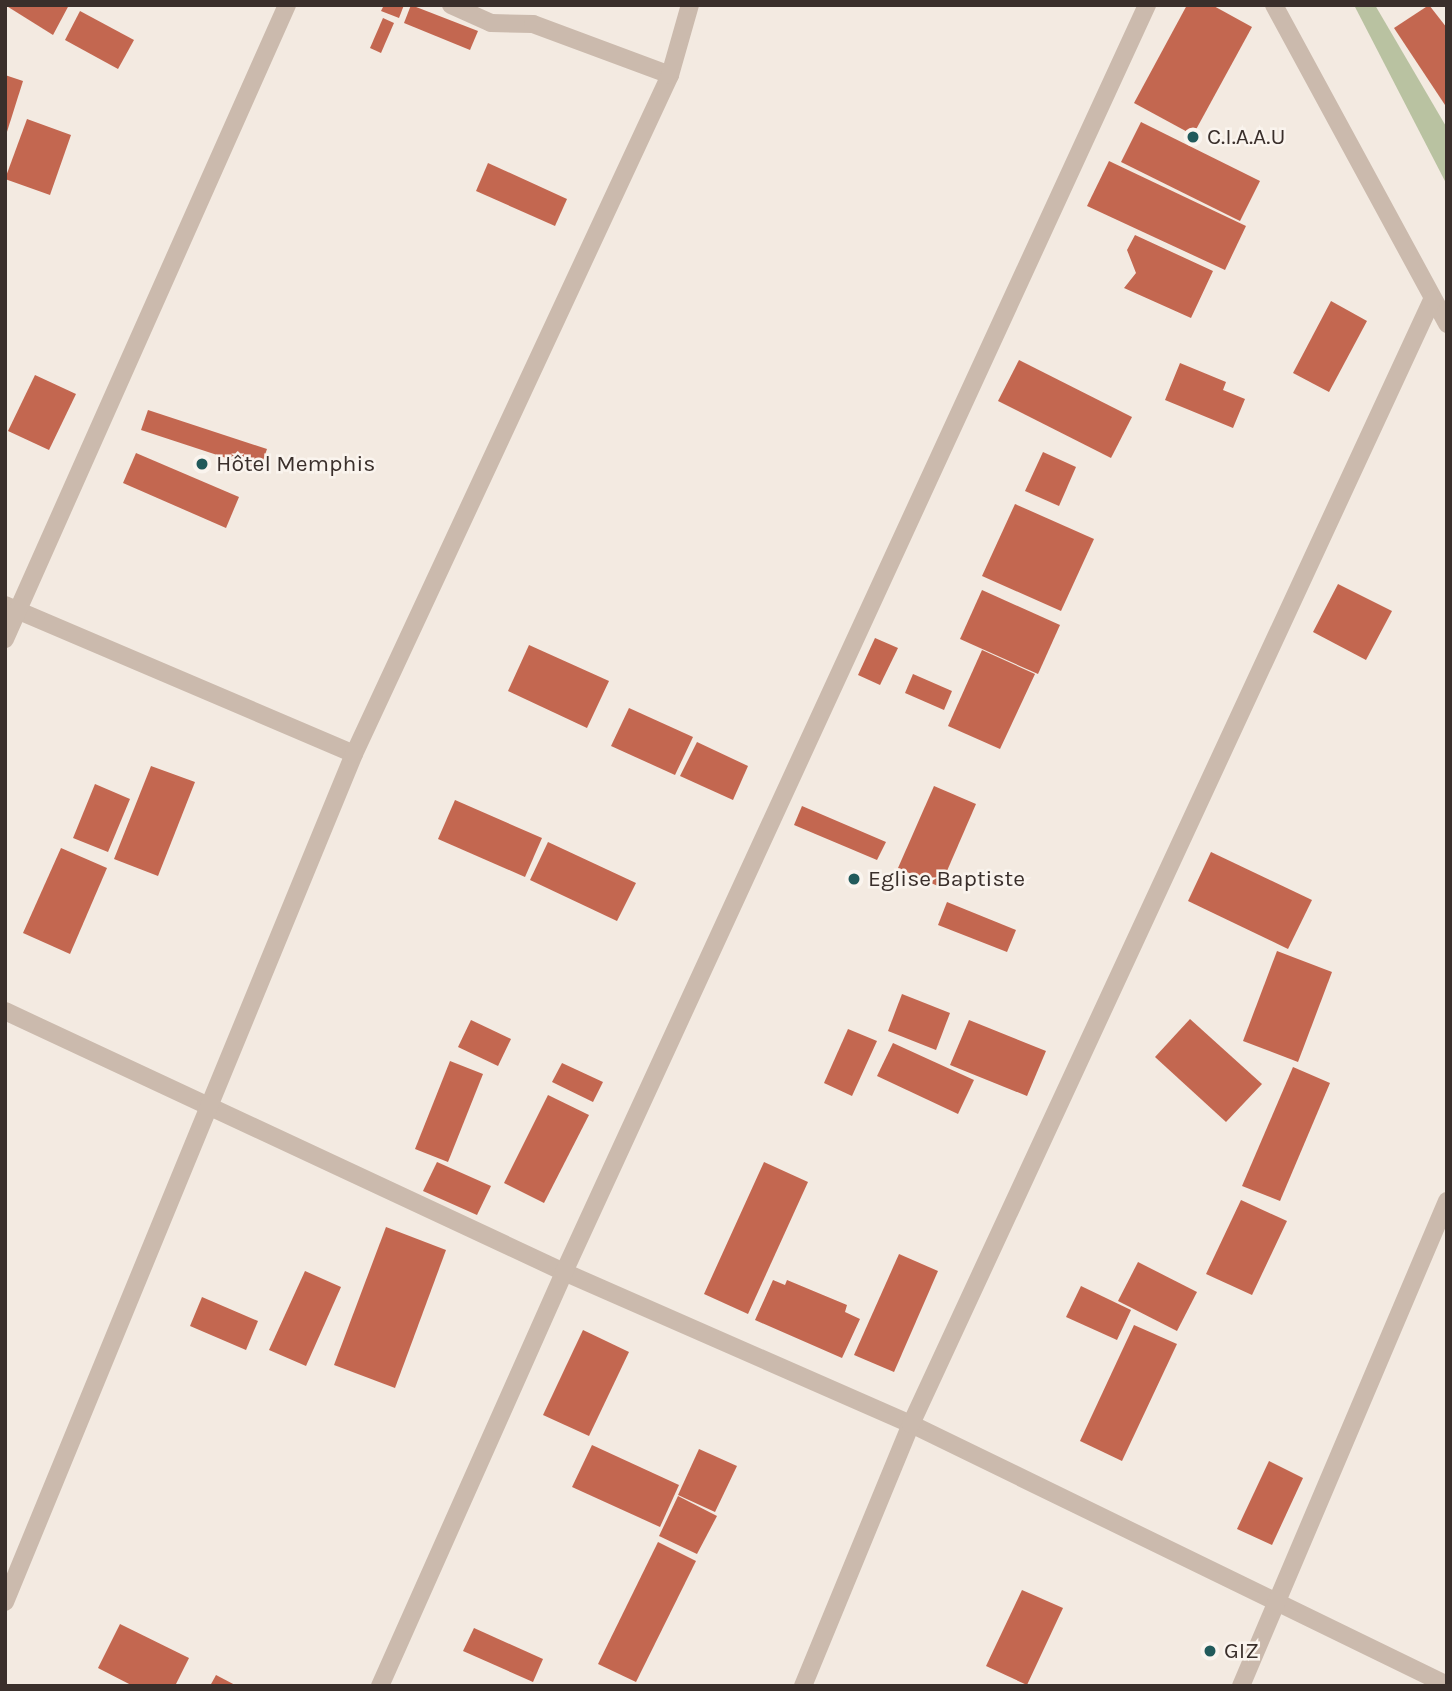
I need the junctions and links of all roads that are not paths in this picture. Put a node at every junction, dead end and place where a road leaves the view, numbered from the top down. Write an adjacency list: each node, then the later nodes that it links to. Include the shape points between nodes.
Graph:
1 (287, 5): 9 (street)
2 (451, 5): 6 (street, via 491,23 533,24)
3 (690, 5): 6 (street)
4 (1147, 5): 15 (street)
5 (1274, 5): 7 (street)
6 (670, 75): 11 (street)
7 (1432, 300): 8 (street); 16 (street)
8 (1447, 324)
9 (11, 608): 10 (street); 11 (street)
10 (5, 639)
11 (354, 754): 13 (street)
12 (5, 1011): 13 (street)
13 (212, 1108): 15 (street); 18 (street)
14 (1447, 1201): 17 (street)
15 (564, 1272): 16 (street); 20 (street)
16 (911, 1424): 17 (street); 21 (street)
17 (1279, 1601): 19 (street); 22 (street)
18 (5, 1602)
19 (1447, 1685)
20 (380, 1686)
21 (803, 1686)
22 (1241, 1686)

